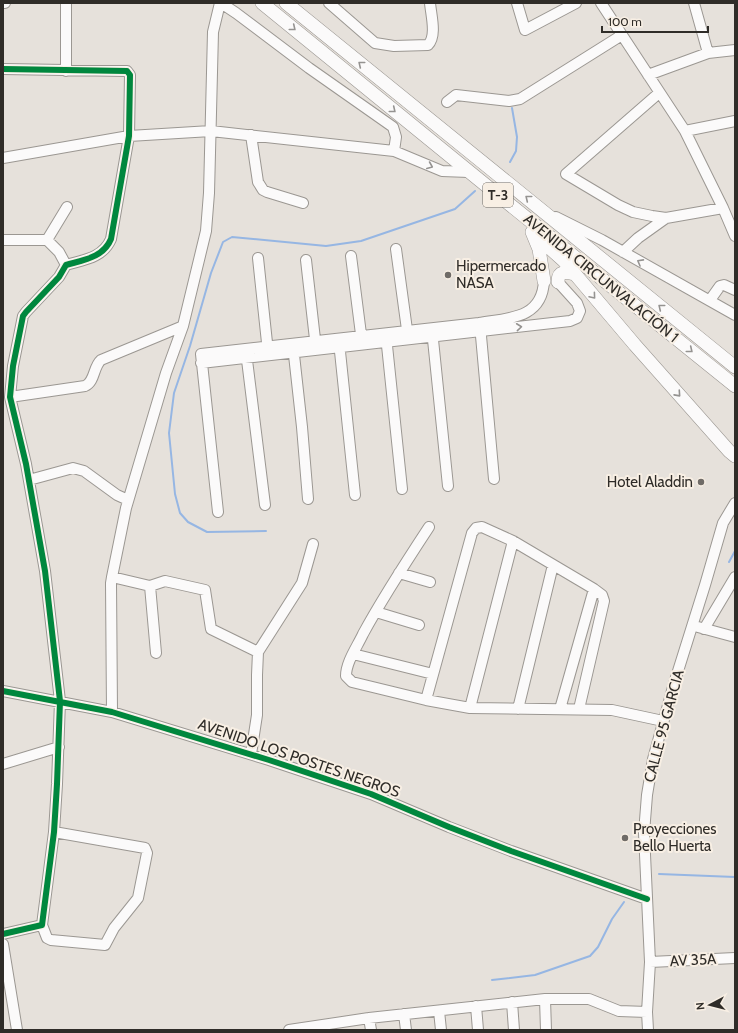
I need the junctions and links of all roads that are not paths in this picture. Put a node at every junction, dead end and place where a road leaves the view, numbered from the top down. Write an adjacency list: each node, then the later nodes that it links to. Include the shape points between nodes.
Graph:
1 (66, 3): 17 (street)
2 (220, 3): 22 (street, via 213,32); 26 (street, via 393,127 396,137)
3 (253, 3): 12 (main road)
4 (262, 3): 12 (main road, AVENIDA CIRCUNVALACIÓN 1 / T-3)
5 (328, 3): 6 (street, via 375,43 394,46 428,45 432,41)
6 (430, 3)
7 (517, 3): 8 (street, via 525,30)
8 (576, 3)
9 (601, 3): 13 (street)
10 (694, 3): 15 (street)
11 (291, 6): 33 (main road, AVENIDA CIRCUNVALACIÓN 1 / T-3, one-way to 11)
12 (278, 16): 28 (main road, AVENIDA CIRCUNVALACIÓN 1 / T-3, one-way to 28)
13 (622, 35): 18 (street); 20 (street, via 520,99 509,101 456,95)
14 (735, 50): 15 (street)
15 (708, 54): 18 (street)
16 (3, 69): 17 (street)
17 (66, 70): 24 (street, via 129,72)
18 (648, 75): 19 (street)
19 (659, 92): 23 (street); 34 (street, via 566,174 633,212)
20 (447, 102)
21 (735, 121): 23 (street)
22 (211, 131): 24 (street); 25 (street); 51 (street, via 206,230)
23 (685, 131): 32 (street)
24 (129, 136): 27 (street); 44 (street, via 109,244 92,258)
25 (251, 136): 26 (street); 30 (street, via 260,187 267,192)
26 (394, 151): 28 (street, one-way to 28, via 442,171)
27 (3, 158)
28 (469, 172): 29 (main road, AVENIDA CIRCUNVALACIÓN 1 / T-3)
29 (488, 187): 35 (main road); 63 (main road, AVENIDA CIRCUNVALACIÓN 1 / T-3, one-way to 63)
30 (303, 203)
31 (67, 207): 38 (street)
32 (723, 208): 34 (street); 36 (street)
33 (543, 211): 40 (street); 62 (main road, AVENIDA CIRCUNVALACIÓN 1 / T-3, one-way to 33)
34 (666, 218): 40 (street)
35 (532, 232): 45 (main road); 46 (main road, via 542,260)
36 (735, 236)
37 (3, 240): 38 (street)
38 (47, 240): 44 (street, via 59,252)
39 (396, 249): 54 (street)
40 (623, 252): 49 (street, one-way to 40)
41 (352, 256): 56 (street)
42 (258, 258): 60 (street)
43 (306, 260): 58 (street)
44 (66, 265): 64 (street, via 59,277 23,316)
45 (575, 274): 47 (main road, via 563,272); 65 (main road, one-way to 65)
46 (544, 281): 52 (street, via 540,299 530,311)
47 (558, 282): 52 (street, one-way to 47, via 570,321 577,318 580,311 577,303)
48 (735, 290): 49 (street, via 720,286)
49 (710, 300): 50 (street)
50 (735, 315)
51 (183, 326): 64 (street, via 101,360 90,384); 72 (street, via 166,373)
52 (480, 327): 53 (street); 66 (street)
53 (432, 332): 54 (street); 68 (street)
54 (408, 335): 55 (street)
55 (386, 338): 56 (street); 69 (street)
56 (361, 340): 57 (street)
57 (339, 343): 58 (street); 70 (street)
58 (315, 346): 59 (street)
59 (293, 348): 60 (street); 71 (street)
60 (268, 351): 61 (street)
61 (246, 354): 74 (street); 75 (street, via 201,359)
62 (735, 367)
63 (735, 386)
64 (10, 397): 67 (street)
65 (733, 456)
66 (494, 479)
67 (29, 480): 72 (street, via 73,468 84,471); 97 (street, via 45,571)
68 (448, 486)
69 (402, 489)
70 (355, 495)
71 (308, 499)
72 (128, 500): 81 (street)
73 (735, 504): 88 (street, CALLE 95 GARCIA, via 724,523)
74 (265, 505)
75 (218, 512)
76 (429, 527): 80 (street)
77 (513, 541): 79 (street); 94 (street, via 482,527 472,532); 98 (street)
78 (313, 544): 91 (street, via 302,583)
79 (553, 565): 85 (street); 99 (street)
80 (399, 573): 83 (street); 86 (street)
81 (112, 577): 84 (street); 102 (street)
82 (735, 577): 89 (street)
83 (430, 582)
84 (150, 586): 91 (street, via 165,581 205,590 212,629); 92 (street)
85 (594, 589): 100 (street); 101 (street, via 602,595 604,601)
86 (376, 612): 87 (street); 93 (street)
87 (419, 624)
88 (693, 625): 89 (street); 103 (street, CALLE 95 GARCIA)
89 (704, 629): 90 (street)
90 (735, 636)
91 (258, 652): 105 (street, via 257,715)
92 (156, 653)
93 (353, 654): 94 (street); 96 (street, via 346,670 346,676 352,682)
94 (433, 674): 96 (street)
95 (3, 691): 97 (street, AVENIDO LOS POSTES NEGROS)
96 (426, 700): 98 (street)
97 (60, 701): 102 (street, AVENIDO LOS POSTES NEGROS); 104 (street)
98 (470, 708): 99 (street)
99 (518, 709): 100 (street)
100 (560, 709): 101 (street)
101 (578, 709): 103 (street, via 623,711)
102 (112, 712): 105 (street, AVENIDO LOS POSTES NEGROS)
103 (663, 721): 108 (street, CALLE 95 GARCIA, via 647,795 644,833)
104 (59, 747): 106 (street); 107 (street)
105 (251, 754): 108 (street, AVENIDO LOS POSTES NEGROS, via 371,794 511,851)
106 (3, 764)
107 (54, 832): 109 (street); 109 (street, via 145,848 147,853 138,898 114,928 105,945 51,940 47,938)
108 (647, 899): 113 (street, CALLE 95 GARCIA)
109 (42, 925): 110 (street)
110 (3, 934)
111 (3, 944): 123 (street)
112 (735, 958): 113 (street, AV 35A)
113 (650, 962): 118 (street, CALLE 95 GARCIA)
114 (545, 999): 115 (street); 118 (street, via 589,999 619,1011); 130 (street)
115 (512, 1002): 116 (street); 129 (street)
116 (476, 1006): 117 (street); 128 (street)
117 (440, 1011): 119 (street); 127 (street)
118 (647, 1012): 131 (street, CALLE 95 GARCIA)
119 (404, 1014): 120 (street); 126 (street)
120 (369, 1018): 121 (street); 125 (street)
121 (334, 1026): 122 (street)
122 (300, 1029): 124 (street)
123 (17, 1030)
124 (289, 1030)
125 (371, 1030)
126 (406, 1030)
127 (442, 1030)
128 (478, 1030)
129 (514, 1030)
130 (546, 1030)
131 (651, 1030)

